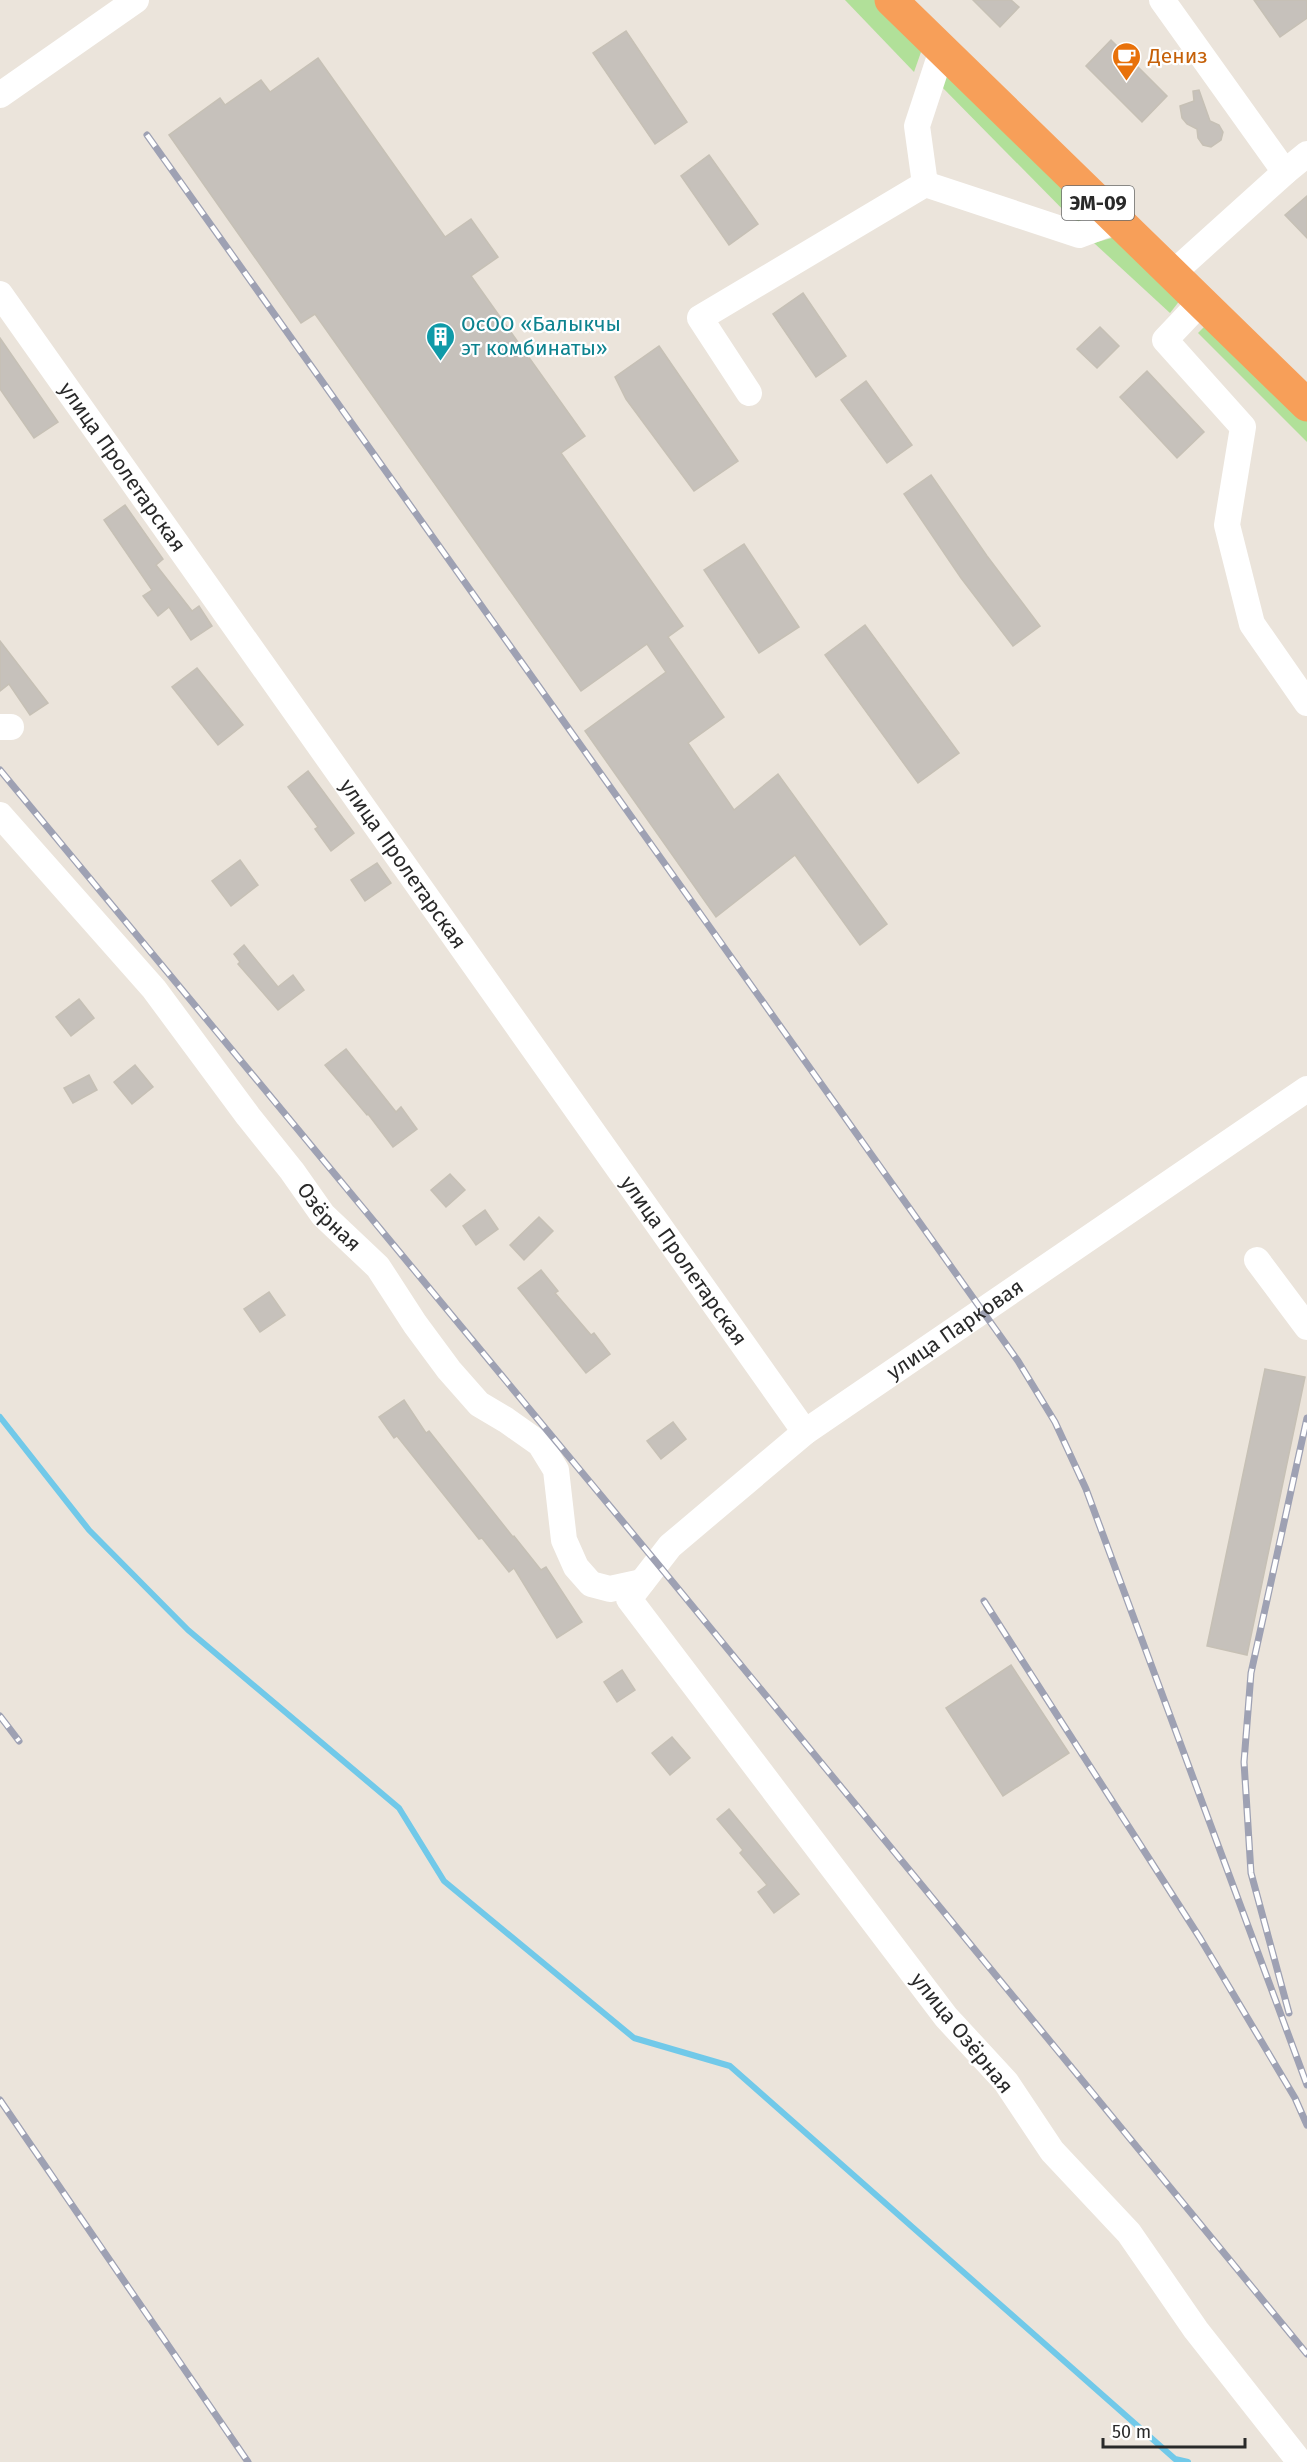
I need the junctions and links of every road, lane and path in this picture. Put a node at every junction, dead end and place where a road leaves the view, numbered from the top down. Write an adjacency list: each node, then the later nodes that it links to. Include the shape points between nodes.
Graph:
1 (136, 0): 5 (street)
2 (891, 0): 4 (highway, ЭМ-09)
3 (1162, 0): 7 (street)
4 (942, 50): 8 (street, via 916,126); 9 (highway, ЭМ-09)
5 (0, 95)
6 (1307, 154): 7 (street)
7 (1285, 171): 10 (street)
8 (925, 184): 9 (street, via 1079,235); 13 (street, via 700,318)
9 (1116, 221): 10 (highway, ЭМ-09)
10 (1172, 274): 12 (highway, ЭМ-09)
11 (0, 294): 20 (street, улица Пролетарская)
12 (1201, 303): 14 (highway, ЭМ-09); 15 (street, via 1165,340 1243,427 1227,525 1252,624)
13 (749, 393)
14 (1307, 405)
15 (1307, 703)
16 (0, 815): 21 (street, Озёрная, via 154,989 323,1215 378,1267 449,1370 479,1404 540,1444 556,1470 564,1540 576,1568 591,1584)
17 (1307, 1089): 20 (street, улица Парковая)
18 (1257, 1260): 19 (street)
19 (1307, 1327)
20 (805, 1432): 21 (street, улица Парковая, via 670,1546)
21 (636, 1590): 22 (street, улица Озёрная, via 946,2017 1006,2082 1052,2151 1129,2233 1196,2330)
22 (1300, 2462)

